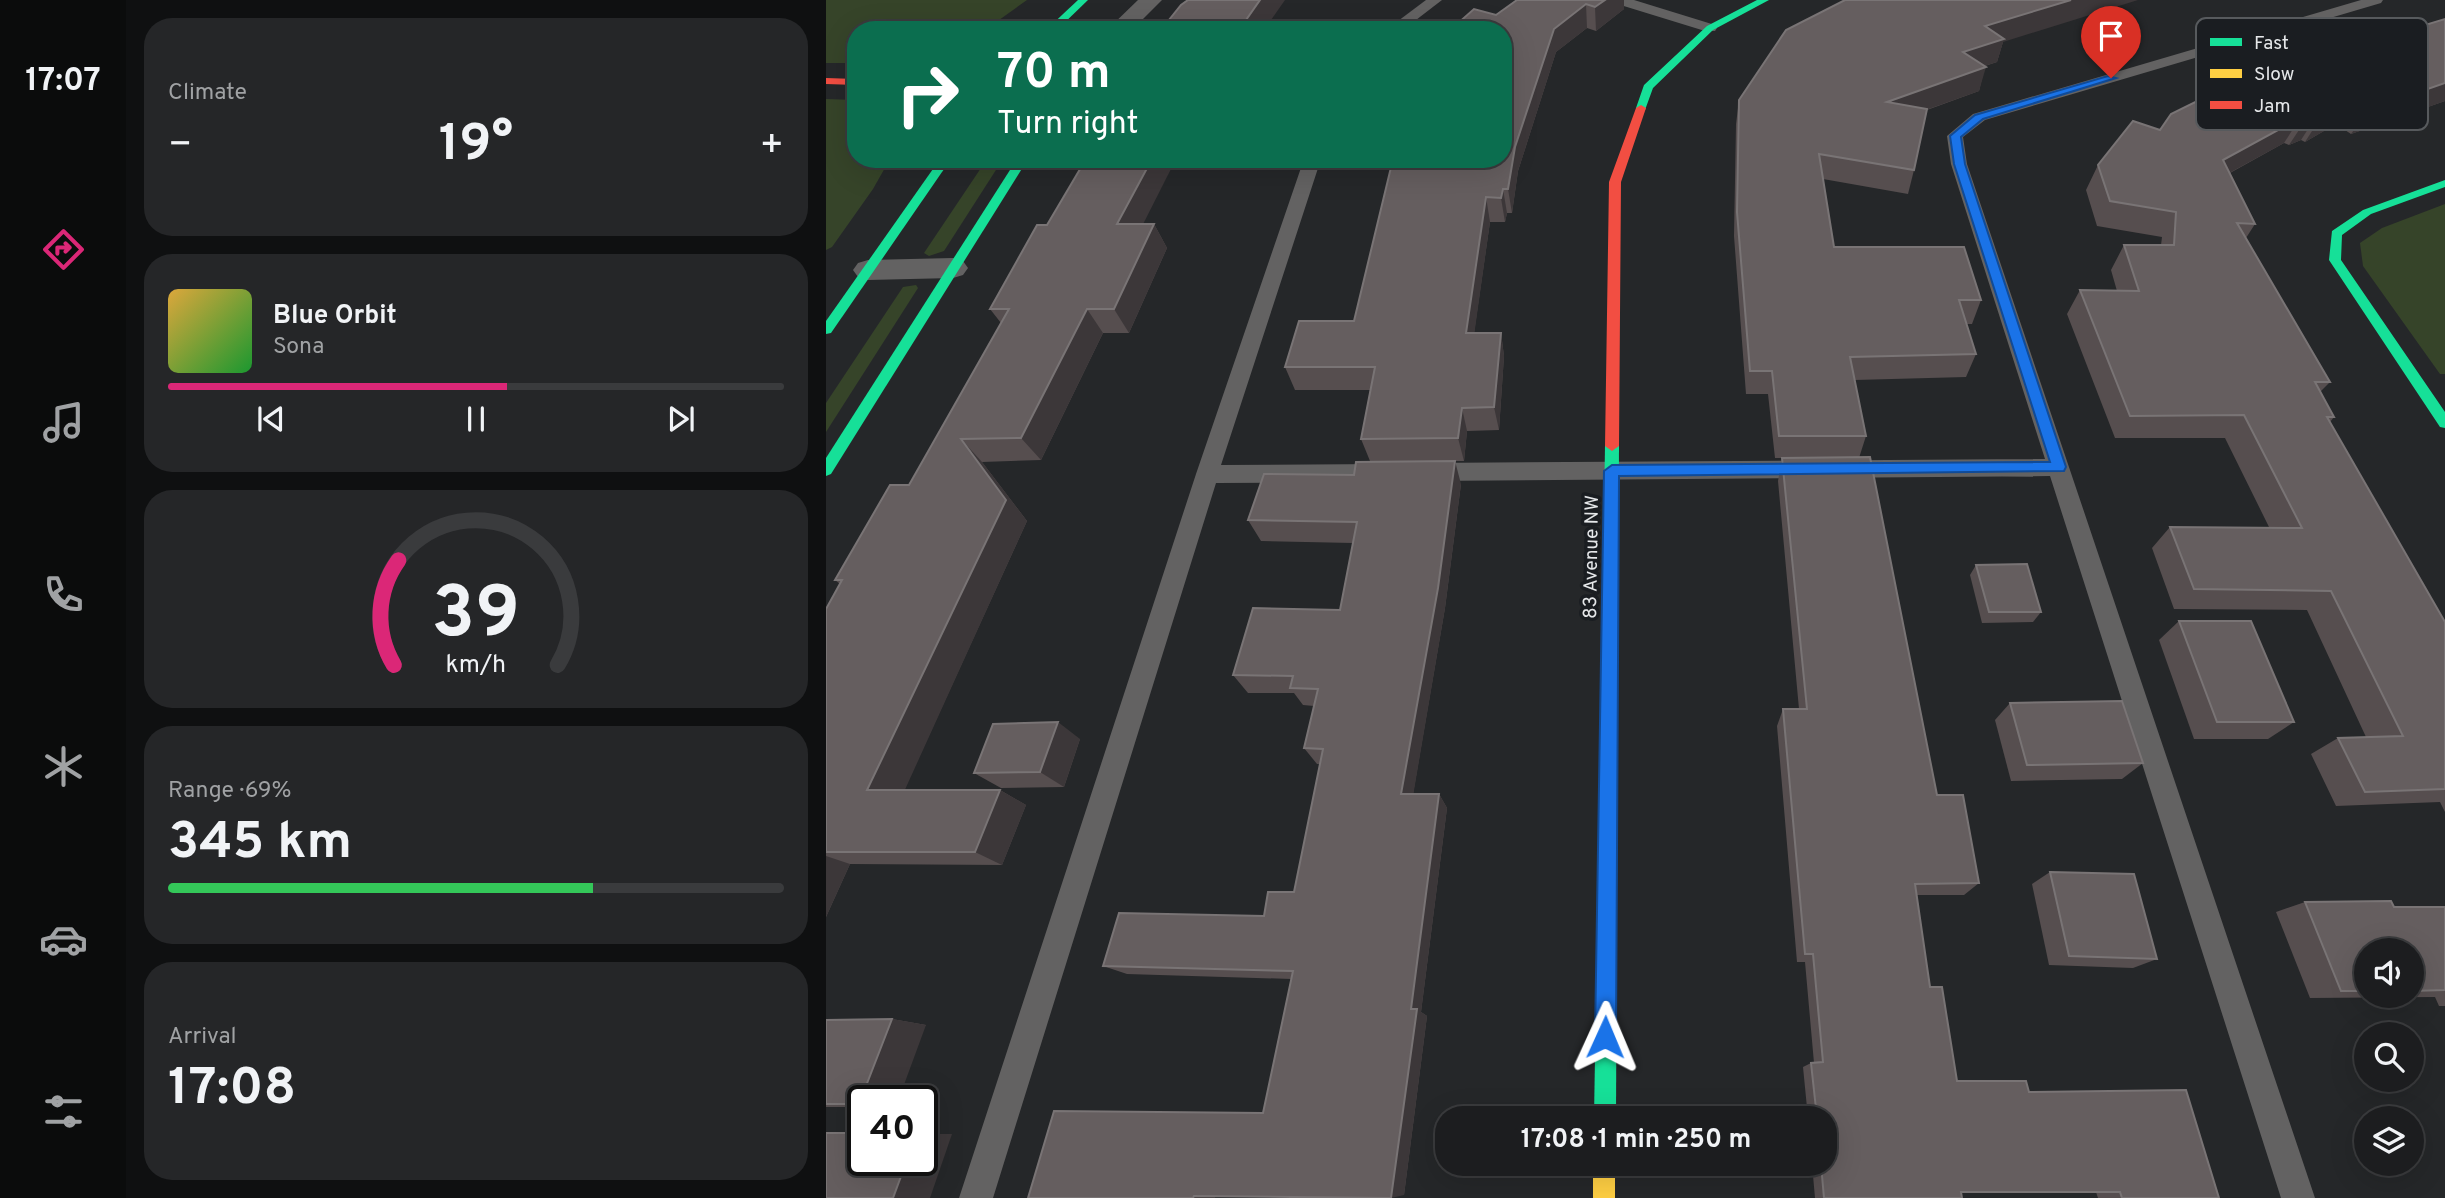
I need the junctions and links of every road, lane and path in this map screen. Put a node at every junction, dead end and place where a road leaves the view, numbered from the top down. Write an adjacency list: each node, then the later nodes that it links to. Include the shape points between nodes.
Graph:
1 (1083, 0): 8 (street)
2 (1151, 0): 9 (street)
3 (1435, 0): 10 (lane)
4 (1619, 0): 11 (lane)
5 (1763, 0): 11 (street, 83 Avenue NW)
6 (2376, 0): 7 (lane)
7 (2315, 18)
8 (1061, 21)
9 (1128, 21)
10 (1406, 21)
11 (1710, 28): 25 (street, 83 Avenue NW, via 1648,87 1615,182)
12 (2196, 53): 23 (lane, via 1979,117 1955,136 1959,164)
13 (826, 81): 14 (street)
14 (847, 82)
15 (940, 168): 20 (street)
16 (1017, 168): 19 (street)
17 (1310, 168): 26 (lane)
18 (2445, 183): 22 (street, via 2367,212 2336,234 2335,260)
19 (953, 268): 20 (street); 24 (street)
20 (868, 270): 21 (street)
21 (826, 330)
22 (2445, 423)
23 (2059, 467): 25 (lane); 31 (lane)
24 (826, 470)
25 (1612, 471): 26 (lane); 27 (street, 83 Avenue NW)
26 (1208, 474): 29 (lane)
27 (1605, 1106)
28 (1604, 1176): 30 (street)
29 (976, 1198)
30 (1604, 1198)
31 (2298, 1198)

